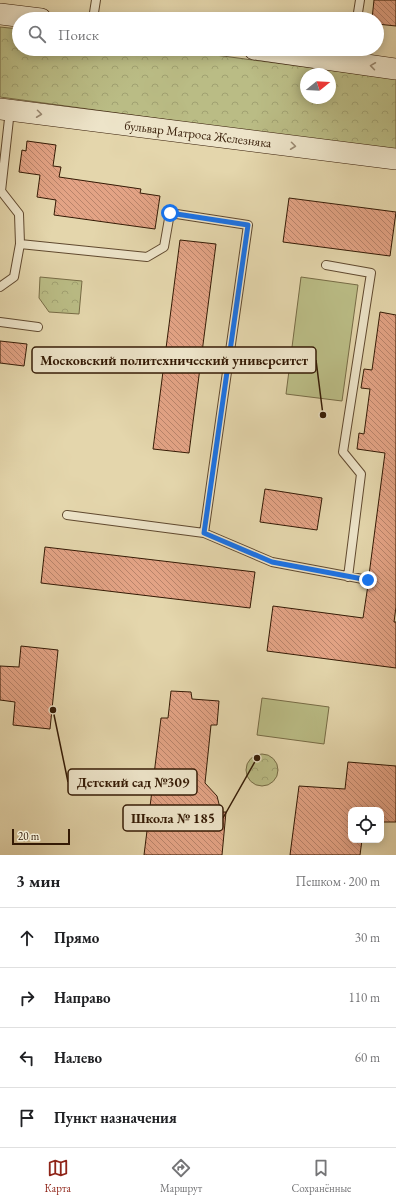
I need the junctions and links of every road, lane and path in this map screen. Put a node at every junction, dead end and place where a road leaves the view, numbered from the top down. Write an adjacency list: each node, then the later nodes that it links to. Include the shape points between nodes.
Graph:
1 (96, 0): 3 (lane)
2 (360, 0): 4 (lane)
3 (94, 12)
4 (358, 12)
5 (0, 14): 6 (street)
6 (12, 15)
7 (352, 56): 8 (street, one-way to 7)
8 (396, 69)
9 (5, 110): 10 (street, бульвар Матроса Железняка, one-way to 10); 11 (lane)
10 (396, 159)
11 (0, 191): 12 (lane, via 19,214)
12 (20, 244): 14 (lane, via 14,277); 18 (lane, via 147,257 164,247 170,213 248,225)
13 (326, 265): 19 (lane, via 371,273 343,452 361,474)
14 (0, 287)
15 (0, 322): 16 (lane)
16 (38, 327)
17 (67, 515): 18 (lane)
18 (204, 533): 19 (lane, via 272,562)
19 (348, 577): 20 (lane)
20 (368, 580)

